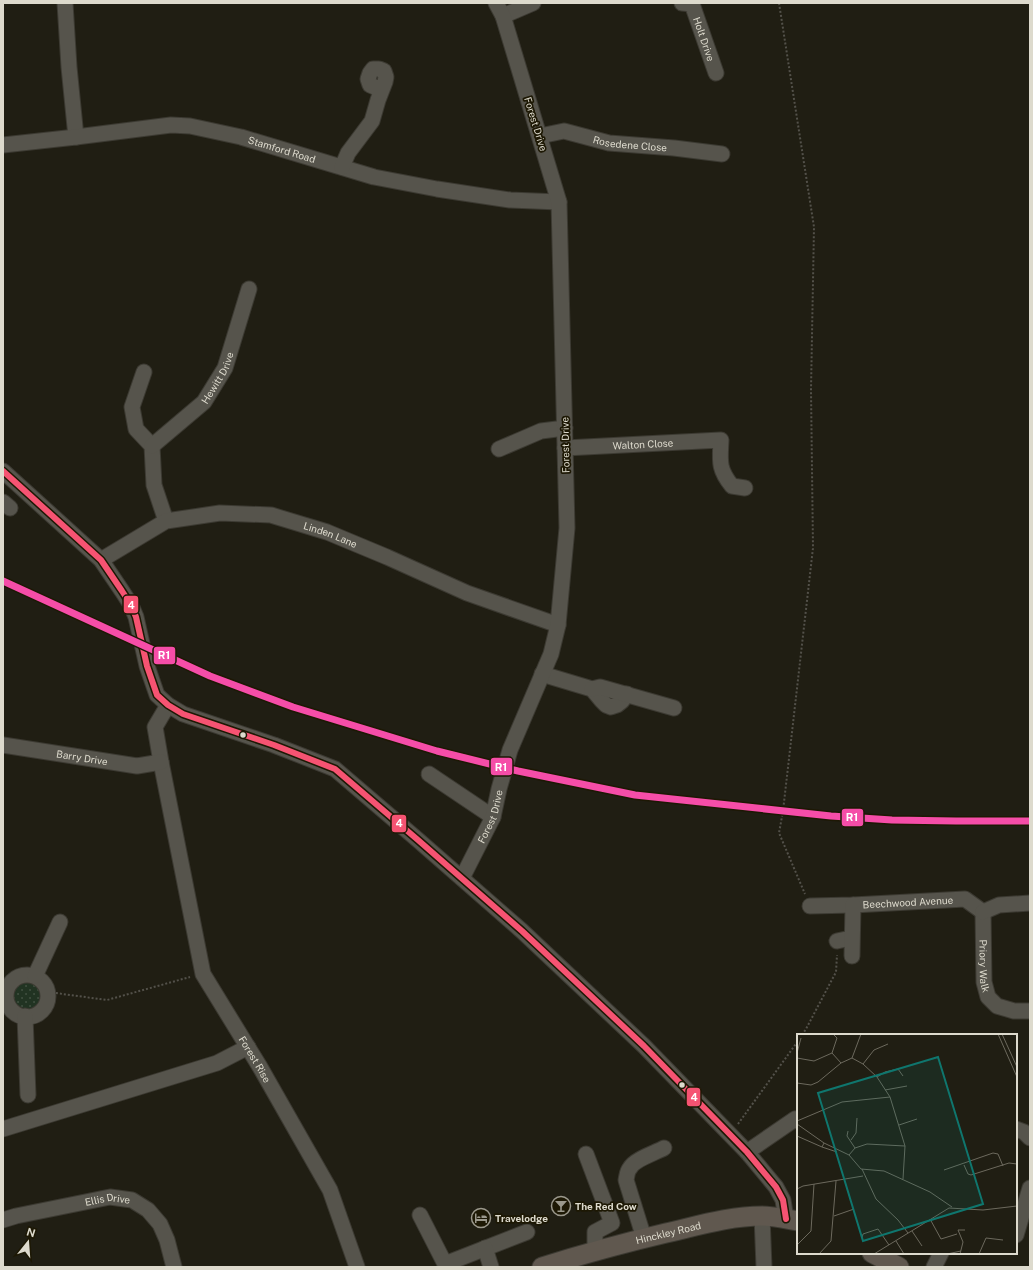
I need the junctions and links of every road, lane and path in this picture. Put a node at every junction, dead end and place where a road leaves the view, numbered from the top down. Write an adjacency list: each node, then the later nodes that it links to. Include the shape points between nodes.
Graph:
1 (65, 3): 10 (street)
2 (496, 3): 6 (street, Forest Drive)
3 (533, 3): 6 (street)
4 (689, 3): 7 (street, Holt Drive)
5 (779, 3): 36 (path, via 814,228 811,390 813,548 779,833)
6 (504, 16): 9 (street, Forest Drive)
7 (716, 73)
8 (383, 87): 13 (street, via 372,121 348,153)
9 (540, 136): 12 (street, Rosedene Close, via 564,131 609,143); 14 (street, Forest Drive)
10 (76, 138): 11 (street, Stamford Road); 13 (street, Stamford Road, via 171,125 190,126 241,136)
11 (3, 145)
12 (722, 154)
13 (342, 167): 14 (street, Stamford Road, via 374,177 437,189 510,200)
14 (559, 202): 17 (street, Forest Drive)
15 (249, 289): 18 (street, Hewitt Drive, via 225,368 204,402)
16 (144, 372): 18 (street, via 132,407 136,429)
17 (565, 428): 19 (street, Forest Drive); 20 (street, via 541,431)
18 (152, 446): 23 (street, via 154,485)
19 (565, 448): 22 (street, Walton Close, via 721,440 720,464 725,478 732,486); 25 (street, Forest Drive, via 567,528)
20 (499, 449)
21 (3, 471): 24 (street)
22 (745, 488)
23 (166, 521): 24 (street, Linden Lane); 25 (street, Linden Lane, via 220,513 271,515 327,532 467,593)
24 (101, 560): 27 (street, via 131,605 157,695)
25 (558, 625): 26 (street, Forest Drive, via 551,654)
26 (542, 674): 28 (street, via 592,688 602,701 611,707 622,701 627,694); 32 (street, Forest Drive, via 510,750)
27 (168, 705): 30 (street, Forest Rise, via 155,727); 33 (street, via 183,714 335,769)
28 (674, 708)
29 (3, 745): 30 (street, Barry Drive, via 137,766)
30 (161, 762): 41 (street, Forest Rise)
31 (429, 774): 32 (street)
32 (493, 817): 33 (street, Forest Drive)
33 (462, 878): 54 (street, via 644,1046)
34 (1030, 903): 37 (street, via 999,905)
35 (853, 905): 36 (street, Beechwood Avenue); 37 (street, Beechwood Avenue, via 966,899); 39 (street, Beechwood Avenue)
36 (810, 906)
37 (983, 912): 45 (street, Priory Walk, via 984,982 988,997 997,1006 1014,1011)
38 (60, 922): 42 (street)
39 (844, 940): 40 (street, Beechwood Avenue); 47 (path, via 836,972)
40 (852, 956)
41 (203, 974): 43 (path, via 107,1000); 49 (street, Forest Rise)
42 (35, 976): 43 (street, via 41,980); 44 (street, via 28,974 14,979)
43 (48, 992): 46 (street, via 48,999 42,1011)
44 (4, 997): 46 (street, via 11,1010)
45 (1030, 1011)
46 (25, 1016): 50 (street)
47 (803, 1034)
48 (797, 1042): 54 (path)
49 (248, 1048): 52 (street, via 217,1063); 72 (street, Forest Rise, via 330,1190)
50 (28, 1095)
51 (797, 1120): 57 (street, via 795,1119)
52 (3, 1129)
53 (1017, 1129): 55 (street)
54 (730, 1134): 57 (street)
55 (1030, 1138)
56 (664, 1148): 66 (street, via 634,1163 627,1174 626,1180)
57 (747, 1152): 63 (street, via 776,1187)
58 (586, 1154): 70 (street, via 612,1223 595,1232)
59 (1030, 1188): 65 (street)
60 (420, 1215): 67 (street, via 445,1264)
61 (762, 1216): 63 (main road, Hinckley Road); 66 (main road, Hinckley Road, via 706,1224); 75 (street)
62 (3, 1220): 71 (street, Ellis Drive, via 110,1197 132,1200 148,1210 160,1224)
63 (792, 1220)
64 (527, 1232): 67 (street)
65 (1017, 1232)
66 (644, 1238): 70 (main road, Hinckley Road)
67 (485, 1248): 73 (street)
68 (874, 1254): 76 (main road)
69 (940, 1254): 77 (street)
70 (586, 1258): 74 (main road, Hinckley Road)
71 (174, 1267)
72 (357, 1267)
73 (492, 1267)
74 (542, 1267)
75 (764, 1267)
76 (899, 1267)
77 (934, 1267)

